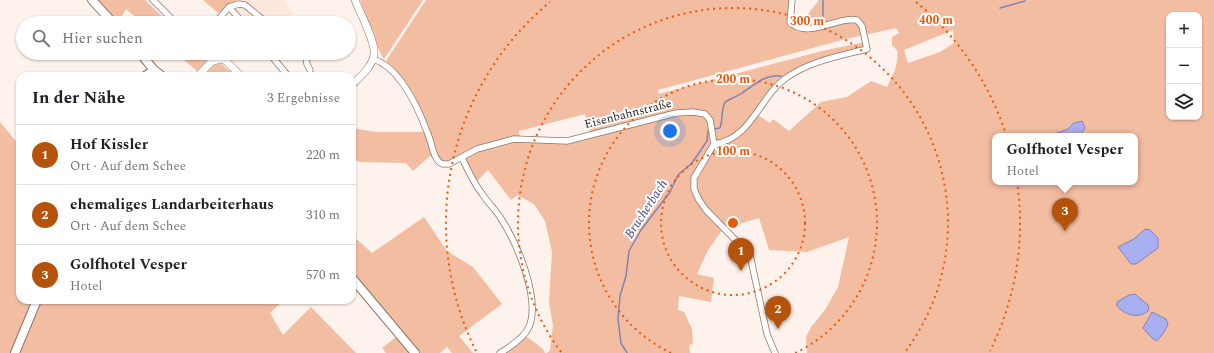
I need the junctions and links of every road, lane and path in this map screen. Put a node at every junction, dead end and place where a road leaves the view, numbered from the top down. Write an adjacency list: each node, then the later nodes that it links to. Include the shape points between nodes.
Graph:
1 (92, 0): 6 (main road)
2 (153, 0): 7 (street)
3 (355, 0): 16 (street, via 372,41)
4 (792, 0): 25 (street, via 790,22 795,27 811,28 847,19 857,20 862,26 867,49 812,65 792,74 781,82 745,129 730,140)
5 (229, 7): 8 (street); 9 (street); 10 (street, via 234,4 245,5)
6 (107, 16)
7 (169, 16)
8 (221, 16)
9 (237, 16)
10 (258, 16)
11 (146, 60): 17 (main road)
12 (212, 60): 21 (street)
13 (222, 60): 22 (street)
14 (275, 60): 23 (street)
15 (306, 60): 18 (street)
16 (372, 62): 24 (street); 26 (street, Eisenbahnstraße, via 382,62 402,80 428,133 436,160 446,165)
17 (154, 70): 19 (main road); 20 (main road)
18 (310, 70)
19 (151, 72)
20 (157, 72)
21 (202, 72)
22 (237, 72)
23 (285, 72)
24 (356, 80)
25 (714, 144): 26 (street, Eisenbahnstraße, via 710,120 705,114 687,112 567,141 514,138 477,149); 32 (street, via 694,178 694,189 706,210 750,255 766,334)
26 (462, 158): 31 (street, via 482,195 512,238 531,293 532,318 528,328 510,347)
27 (356, 283): 30 (main road)
28 (35, 304): 29 (main road)
29 (15, 353)
30 (415, 353)
31 (500, 353)
32 (775, 353)

